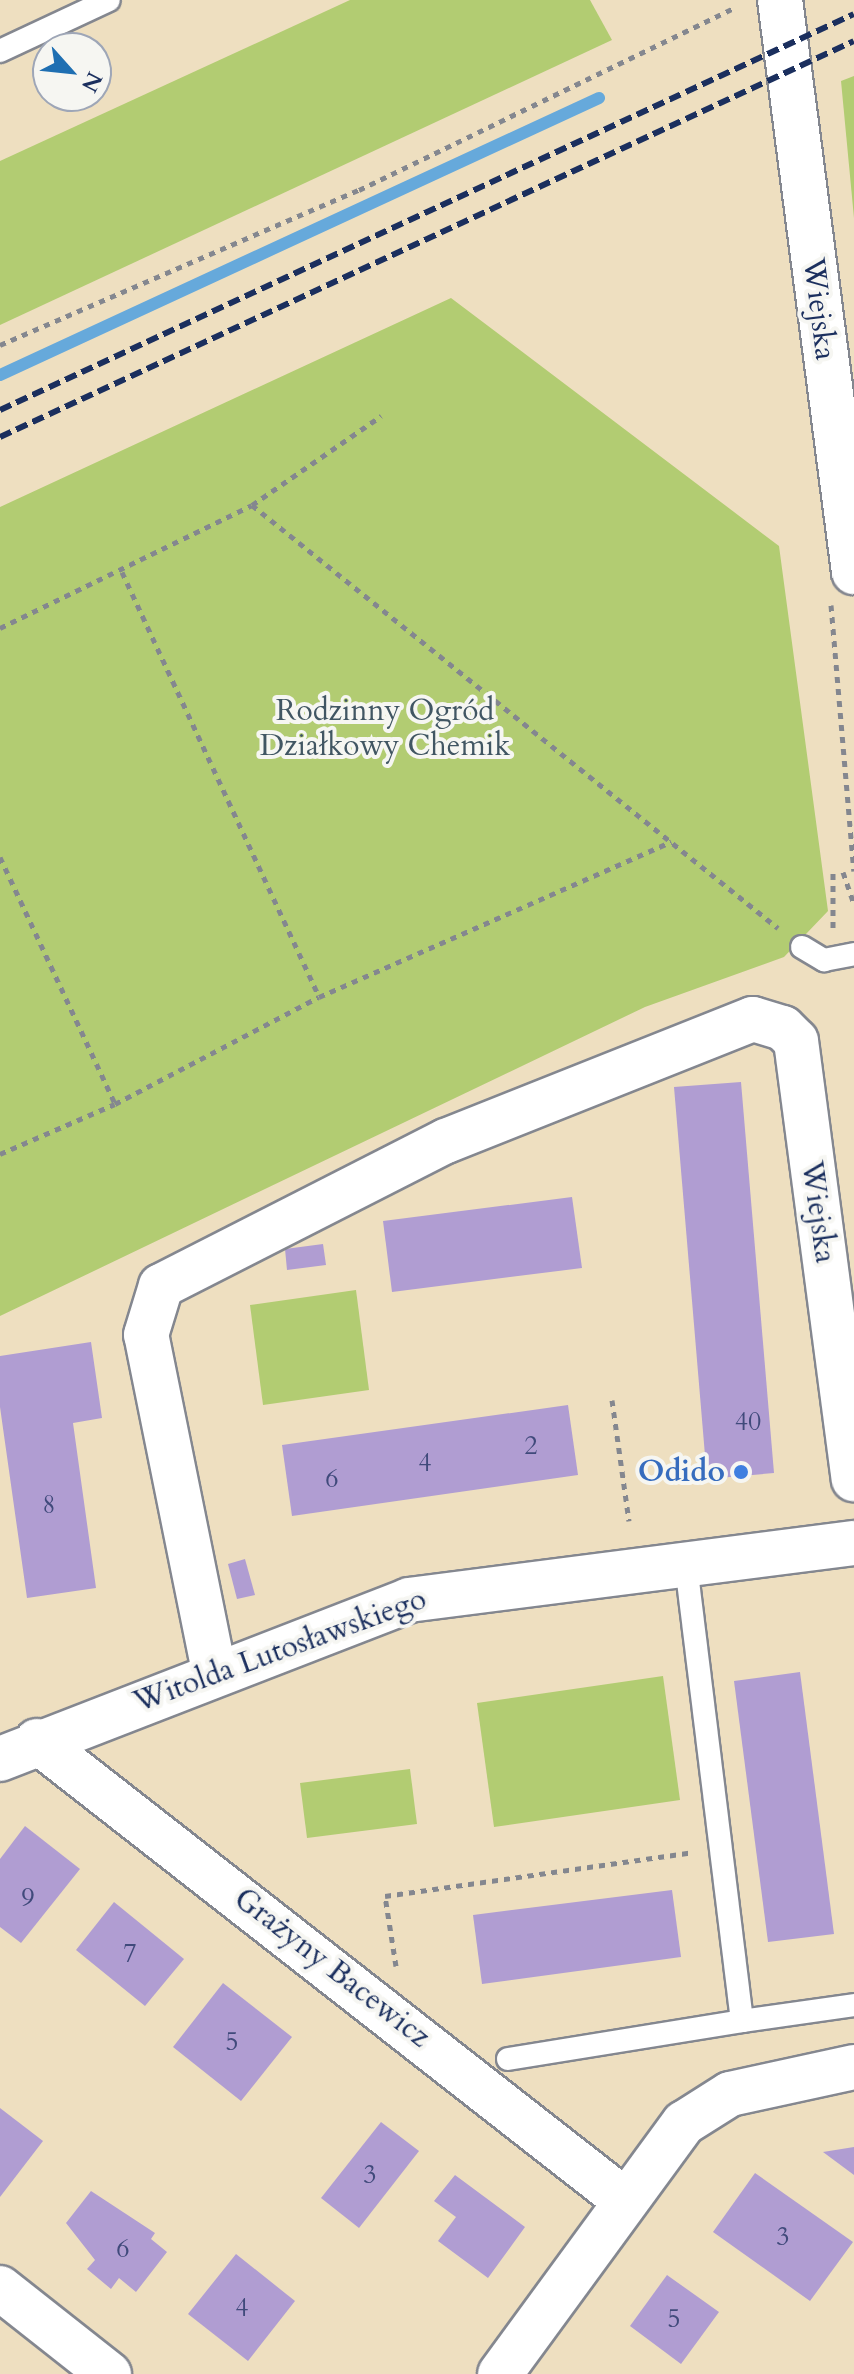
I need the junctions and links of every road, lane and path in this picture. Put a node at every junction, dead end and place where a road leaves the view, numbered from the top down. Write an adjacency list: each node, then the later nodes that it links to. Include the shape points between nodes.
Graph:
1 (109, 0): 4 (lane)
2 (780, 0): 9 (street, Wiejska)
3 (736, 7): 5 (path, via 359,190)
4 (0, 51)
5 (0, 345)
6 (381, 416): 7 (path)
7 (252, 505): 8 (path); 11 (path)
8 (122, 572): 10 (path); 17 (path)
9 (854, 572)
10 (0, 628)
11 (671, 842): 15 (path); 17 (path)
12 (0, 857): 18 (path)
13 (843, 872): 14 (path)
14 (854, 904)
15 (802, 947): 16 (lane, via 824,960)
16 (854, 954)
17 (319, 997): 18 (path)
18 (115, 1104): 19 (path)
19 (0, 1154)
20 (612, 1400): 22 (path)
21 (854, 1479): 25 (street, Wiejska, via 796,1041 783,1028 753,1019 617,1067 446,1141 161,1286 146,1335)
22 (629, 1521)
23 (854, 1543): 24 (street, Witolda Lutosławskiego)
24 (685, 1559): 25 (street, Witolda Lutosławskiego, via 409,1600); 27 (lane)
25 (214, 1671): 26 (street, Witolda Lutosławskiego)
26 (19, 1750): 33 (street, Grażyny Bacewicz)
27 (718, 1849): 28 (path); 30 (lane)
28 (385, 1896)
29 (854, 2005): 30 (lane)
30 (742, 2021): 31 (lane)
31 (508, 2059)
32 (854, 2067): 33 (street, via 753,2086 707,2106 661,2147)
33 (623, 2199): 36 (street)
34 (0, 2288): 35 (street)
35 (109, 2374)
36 (500, 2374)

